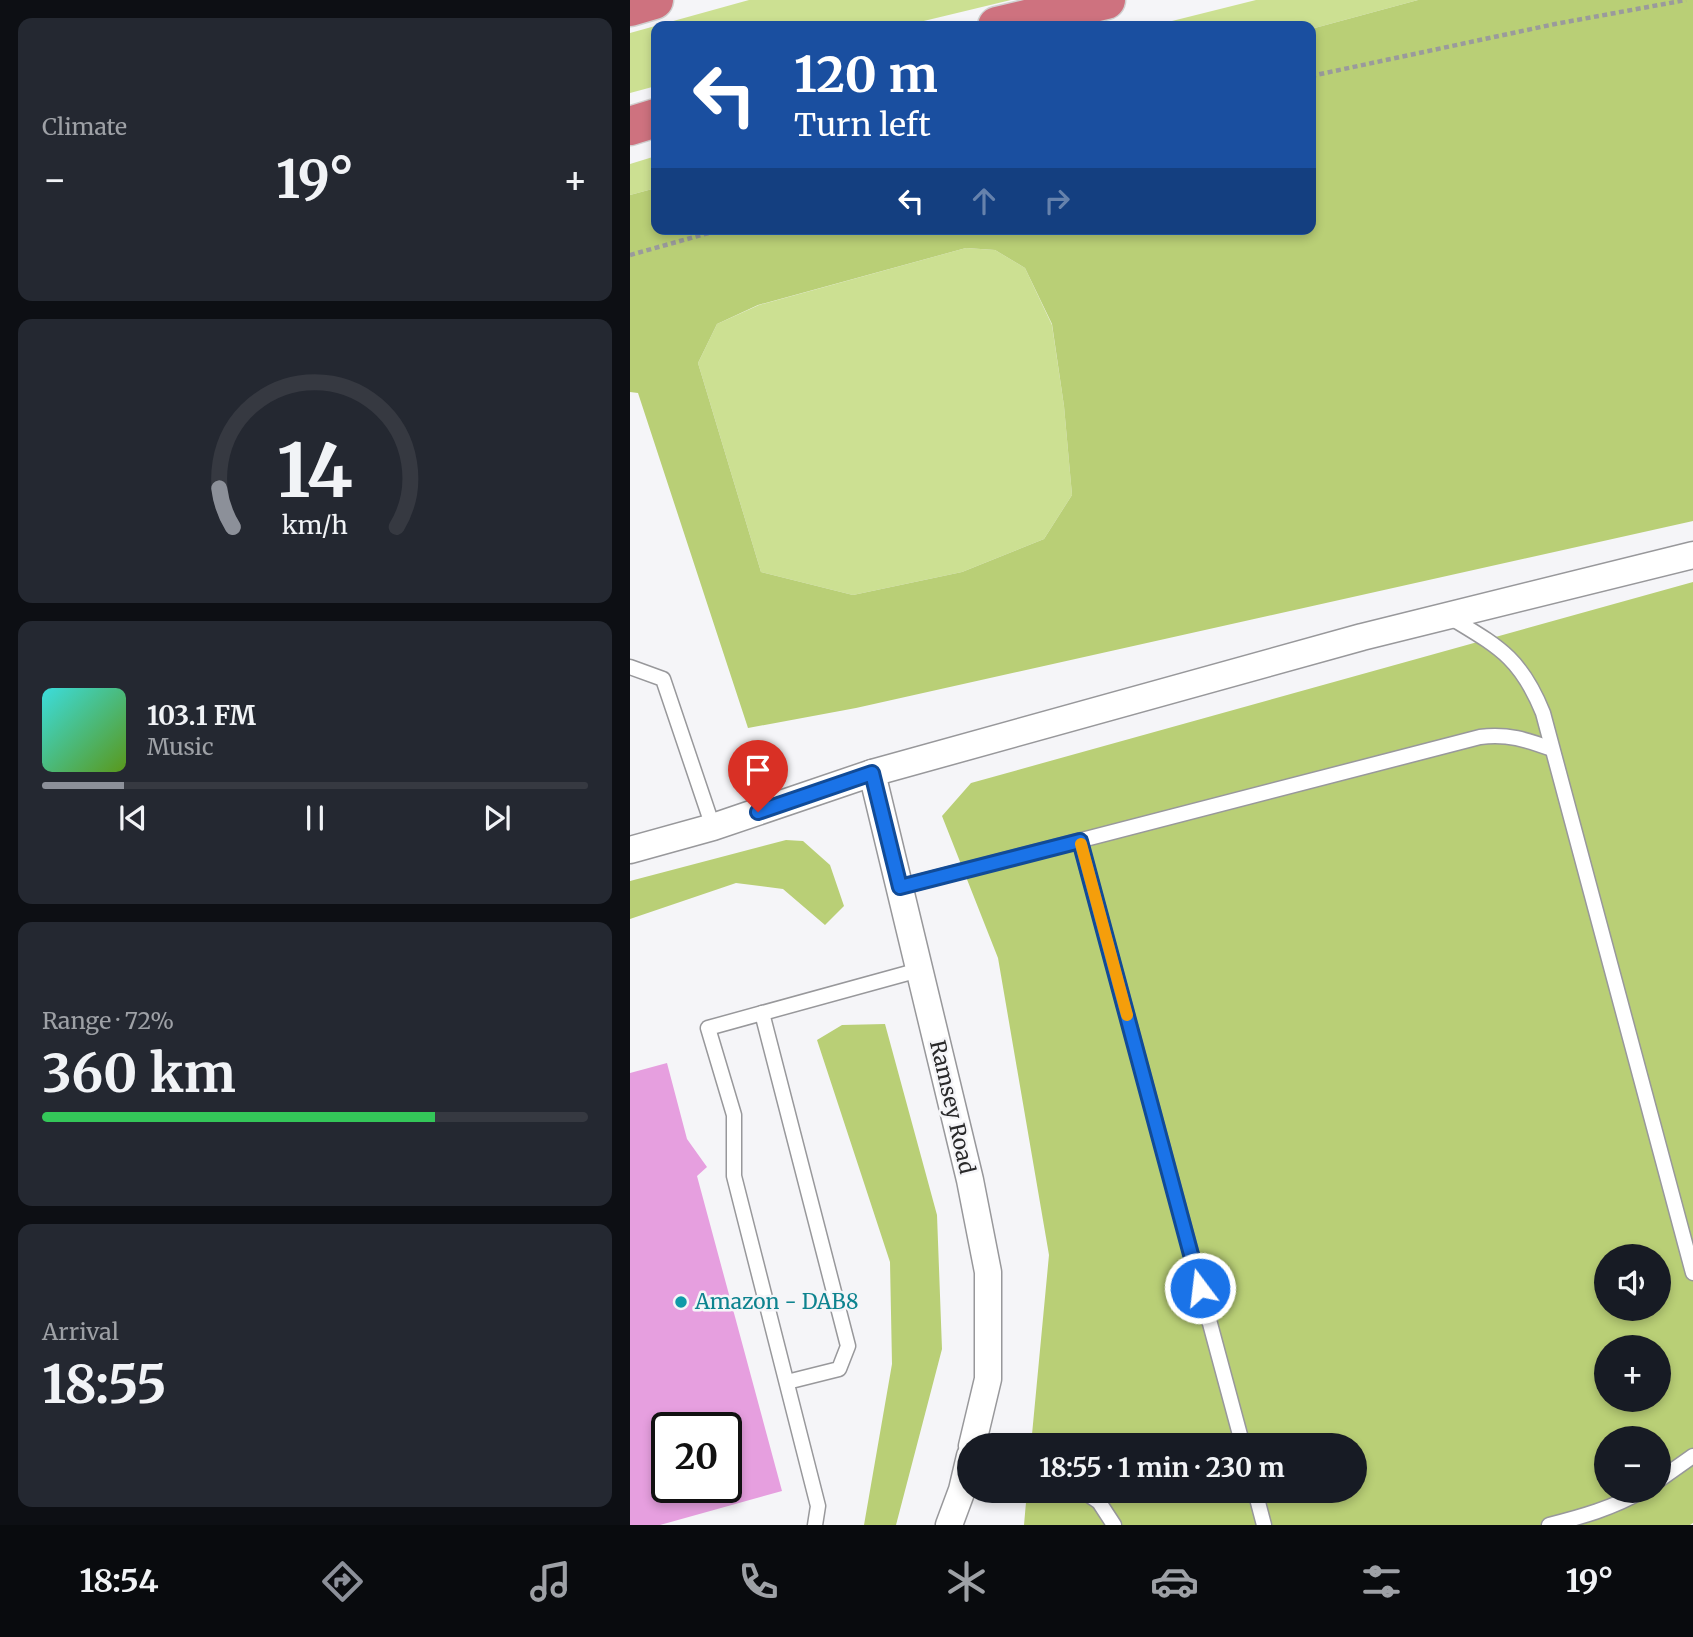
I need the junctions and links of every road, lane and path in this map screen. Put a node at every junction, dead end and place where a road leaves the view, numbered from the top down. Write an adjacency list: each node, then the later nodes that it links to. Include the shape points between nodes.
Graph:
1 (654, 0): 4 (highway)
2 (1106, 0): 5 (highway)
3 (1686, 0): 6 (path)
4 (630, 7)
5 (1018, 21)
6 (1316, 75)
7 (651, 120): 8 (highway)
8 (630, 126)
9 (702, 235): 10 (path)
10 (630, 255)
11 (1693, 555): 12 (street)
12 (1446, 615): 14 (lane, via 1518,665 1543,713); 15 (street)
13 (630, 667): 16 (lane, via 663,679)
14 (1552, 750): 17 (lane, via 1514,736 1480,737); 22 (lane)
15 (872, 773): 16 (street); 19 (street, Ramsey Road)
16 (713, 827): 18 (street)
17 (1080, 841): 19 (lane); 25 (lane)
18 (630, 850)
19 (900, 887): 20 (street, Ramsey Road)
20 (919, 970): 21 (lane); 24 (street, Ramsey Road, via 988,1272 988,1378)
21 (762, 1013): 23 (lane, via 708,1028 734,1115 734,1176); 23 (lane, via 848,1346 839,1369)
22 (1693, 1273)
23 (787, 1382): 32 (lane, via 818,1506)
24 (975, 1433)
25 (1239, 1433)
26 (1693, 1456): 27 (lane)
27 (1671, 1472)
28 (957, 1503): 33 (street)
29 (1100, 1503): 34 (lane)
30 (1258, 1503): 35 (lane)
31 (1620, 1503): 36 (lane)
32 (815, 1525)
33 (949, 1525)
34 (1114, 1525)
35 (1264, 1525)
36 (1549, 1525)

